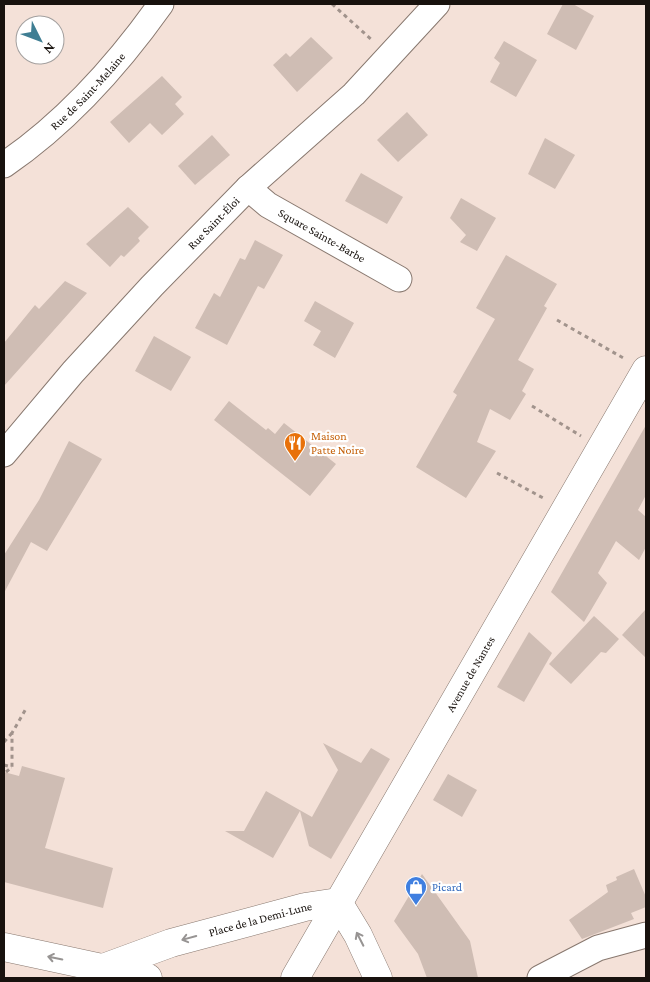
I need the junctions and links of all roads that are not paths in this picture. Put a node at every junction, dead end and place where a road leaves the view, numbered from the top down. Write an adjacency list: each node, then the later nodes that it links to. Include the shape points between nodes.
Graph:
1 (161, 4): 3 (street, Rue de Saint-Melaine, via 136,40 88,96 30,148)
2 (437, 4): 4 (street, Rue Saint-Éloi, via 354,94)
3 (4, 165)
4 (248, 188): 5 (street, Square Sainte-Barbe, via 268,205); 7 (street, Rue Saint-Éloi, via 73,372)
5 (399, 279)
6 (646, 370): 8 (main road, Avenue de Nantes)
7 (4, 454)
8 (338, 902): 11 (main road, Place de la Demi-Lune, one-way to 11, via 305,907 171,943); 13 (main road, Avenue de Nantes); 14 (main road, one-way to 8)
9 (646, 935): 15 (street, via 598,948)
10 (4, 947): 11 (main road, one-way to 10)
11 (102, 968): 12 (main road)
12 (148, 978)
13 (295, 978)
14 (378, 978)
15 (540, 978)

